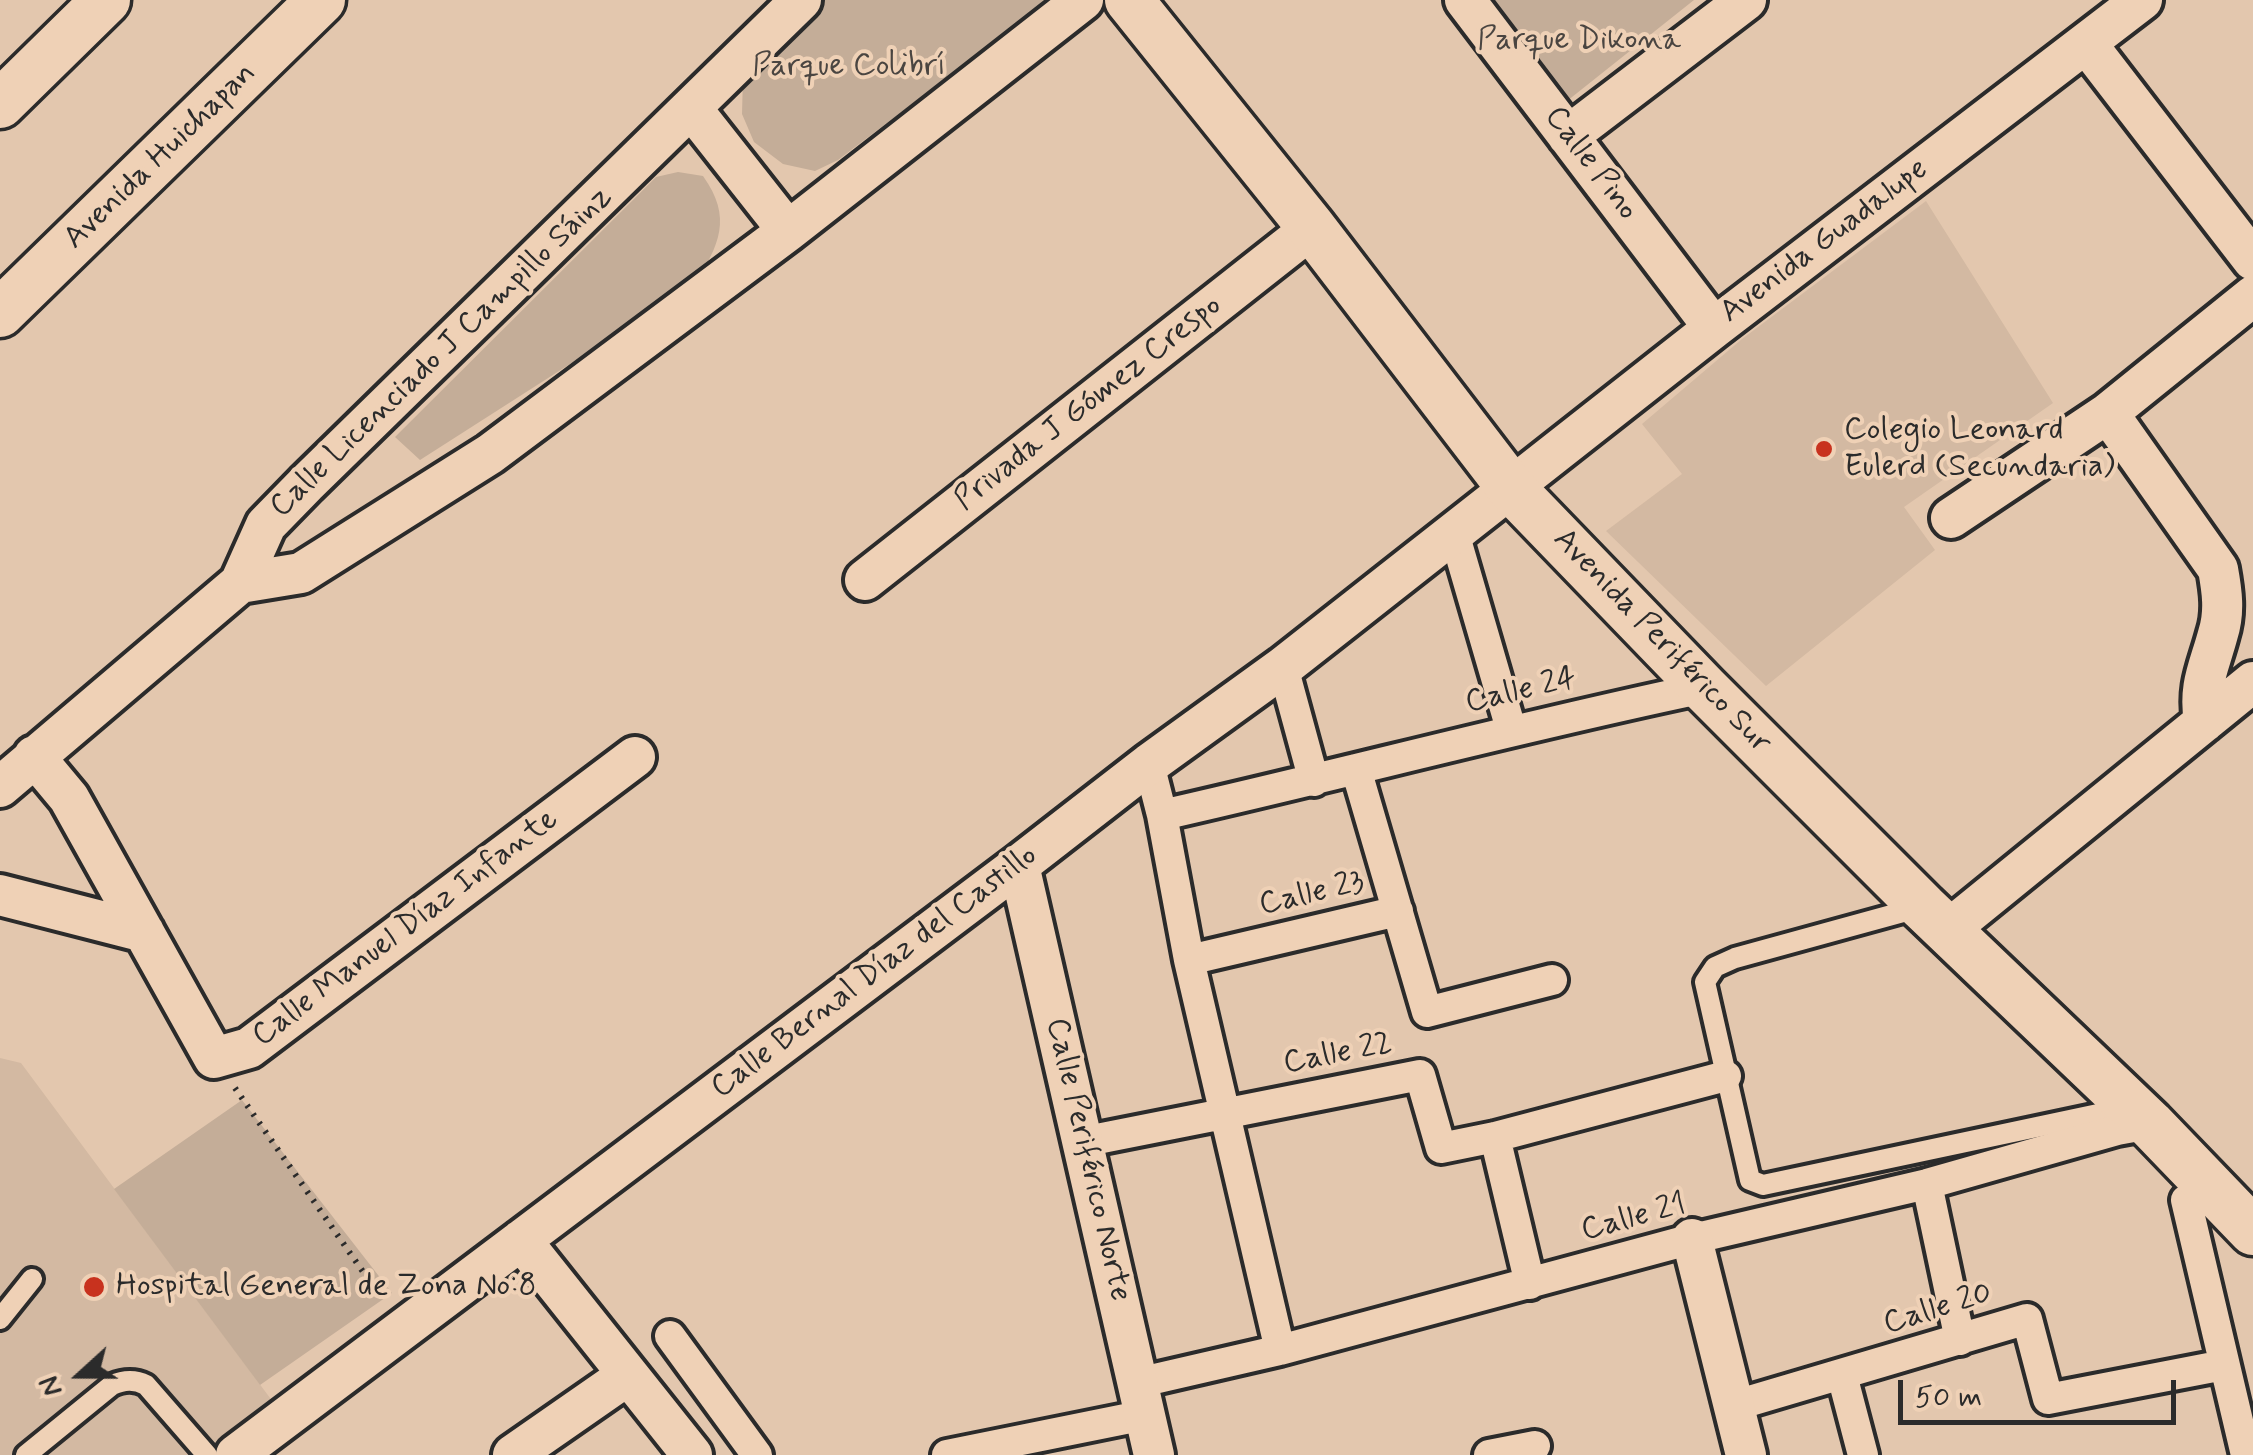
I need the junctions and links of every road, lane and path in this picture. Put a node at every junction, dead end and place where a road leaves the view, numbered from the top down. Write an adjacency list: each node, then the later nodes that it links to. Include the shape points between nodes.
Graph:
1 (106, 0): 10 (street)
2 (322, 0): 17 (street, Avenida Huichapan)
3 (801, 0): 11 (street, Calle Licenciado J Campillo Sáinz)
4 (1083, 0): 14 (street)
5 (1129, 0): 13 (street, Avenida Periférico Sur)
6 (1465, 0): 12 (street, Calle Pino)
7 (1746, 0): 12 (street)
8 (2142, 0): 9 (street, Avenida Guadalupe)
9 (2086, 43): 15 (street); 18 (street, Avenida Guadalupe)
10 (0, 104)
11 (692, 108): 14 (street); 24 (street, Calle Licenciado J Campillo Sáinz, via 266,526)
12 (1568, 136): 18 (street, Calle Pino)
13 (1312, 228): 20 (street, Avenida Periférico Sur); 23 (street, Privada J Gómez Crespo)
14 (788, 231): 24 (street, via 490,454 380,526 301,573)
15 (2250, 248)
16 (2253, 296): 19 (street)
17 (0, 314)
18 (1714, 328): 20 (street, Avenida Guadalupe)
19 (2108, 413): 21 (street); 28 (street, via 2218,569 2223,596 2204,674)
20 (1511, 488): 22 (street, Calle Bernal Díaz del Castillo); 27 (street, Avenida Periférico Sur)
21 (1951, 518)
22 (1454, 533): 25 (street, Calle Bernal Díaz del Castillo); 29 (street)
23 (865, 580)
24 (240, 583): 30 (street, Calle Licenciado J Campillo Sáinz)
25 (1283, 667): 32 (street, Calle Bernal Díaz del Castillo); 34 (street)
26 (2253, 682): 28 (street)
27 (1704, 688): 29 (street, Calle 24); 40 (street, Avenida Periférico Sur)
28 (2204, 722): 40 (street)
29 (1511, 730): 33 (street, Calle 24)
30 (34, 756): 35 (street, Calle Licenciado J Campillo Sáinz); 41 (street, Calle Manuel Díaz Infante, via 69,798)
31 (635, 758): 44 (street, Calle Manuel Díaz Infante, via 249,1048)
32 (1148, 764): 36 (street); 37 (street, Calle Bernal Díaz del Castillo)
33 (1356, 769): 34 (street, Calle 24); 39 (street)
34 (1314, 781): 36 (street, Calle 24)
35 (0, 787)
36 (1162, 815): 42 (street)
37 (1019, 865): 49 (street, Calle Periférico Norte); 53 (street, Calle Bernal Díaz del Castillo)
38 (0, 895): 41 (street)
39 (1398, 911): 42 (street, Calle 23); 43 (street, Calle 23, via 1427,1012)
40 (1935, 918): 45 (lane, via 1735,958 1715,968 1706,993); 47 (street, Avenida Periférico Sur)
41 (144, 932): 44 (street, Calle Manuel Díaz Infante)
42 (1189, 960): 46 (street)
43 (1552, 980)
44 (214, 1058): 57 (path)
45 (1726, 1076): 47 (lane, via 1750,1180 1763,1185); 48 (street, Calle 22)
46 (1226, 1112): 48 (street, Calle 22, via 1420,1075 1441,1148); 49 (street, Calle 22); 60 (street)
47 (2142, 1116): 50 (street, Calle 21, via 2117,1130); 51 (street, Avenida Periférico Sur)
48 (1495, 1137): 55 (street)
49 (1082, 1142): 64 (street, Calle Periférico Norte)
50 (1927, 1184): 52 (street, Calle 21); 59 (street)
51 (2230, 1205): 61 (street)
52 (1692, 1239): 55 (street, Calle 21); 65 (street)
53 (521, 1240): 57 (street, Calle Bernal Díaz del Castillo); 62 (street)
54 (32, 1278): 56 (lane)
55 (1530, 1284): 60 (street, Calle 21)
56 (0, 1319)
57 (403, 1329): 69 (street, Calle Bernal Díaz del Castillo)
58 (670, 1336): 72 (street)
59 (1960, 1340): 61 (street, Calle 20, via 2027,1320 2048,1398); 63 (street, Calle 20)
60 (1280, 1350): 64 (street, Calle 21)
61 (2224, 1365): 78 (street)
62 (628, 1375): 70 (street); 71 (street)
63 (1842, 1375): 65 (street, Calle 20); 77 (street)
64 (1141, 1399): 73 (street, Calle 21); 74 (street, Calle Periférico Norte)
65 (1734, 1406): 76 (street)
66 (1535, 1446): 75 (street)
67 (26, 1455): 68 (lane, via 112,1384 138,1381)
68 (207, 1455)
69 (236, 1455)
70 (513, 1455)
71 (692, 1455)
72 (757, 1455)
73 (947, 1455)
74 (1154, 1455)
75 (1489, 1455)
76 (1746, 1455)
77 (1863, 1455)
78 (2246, 1455)

